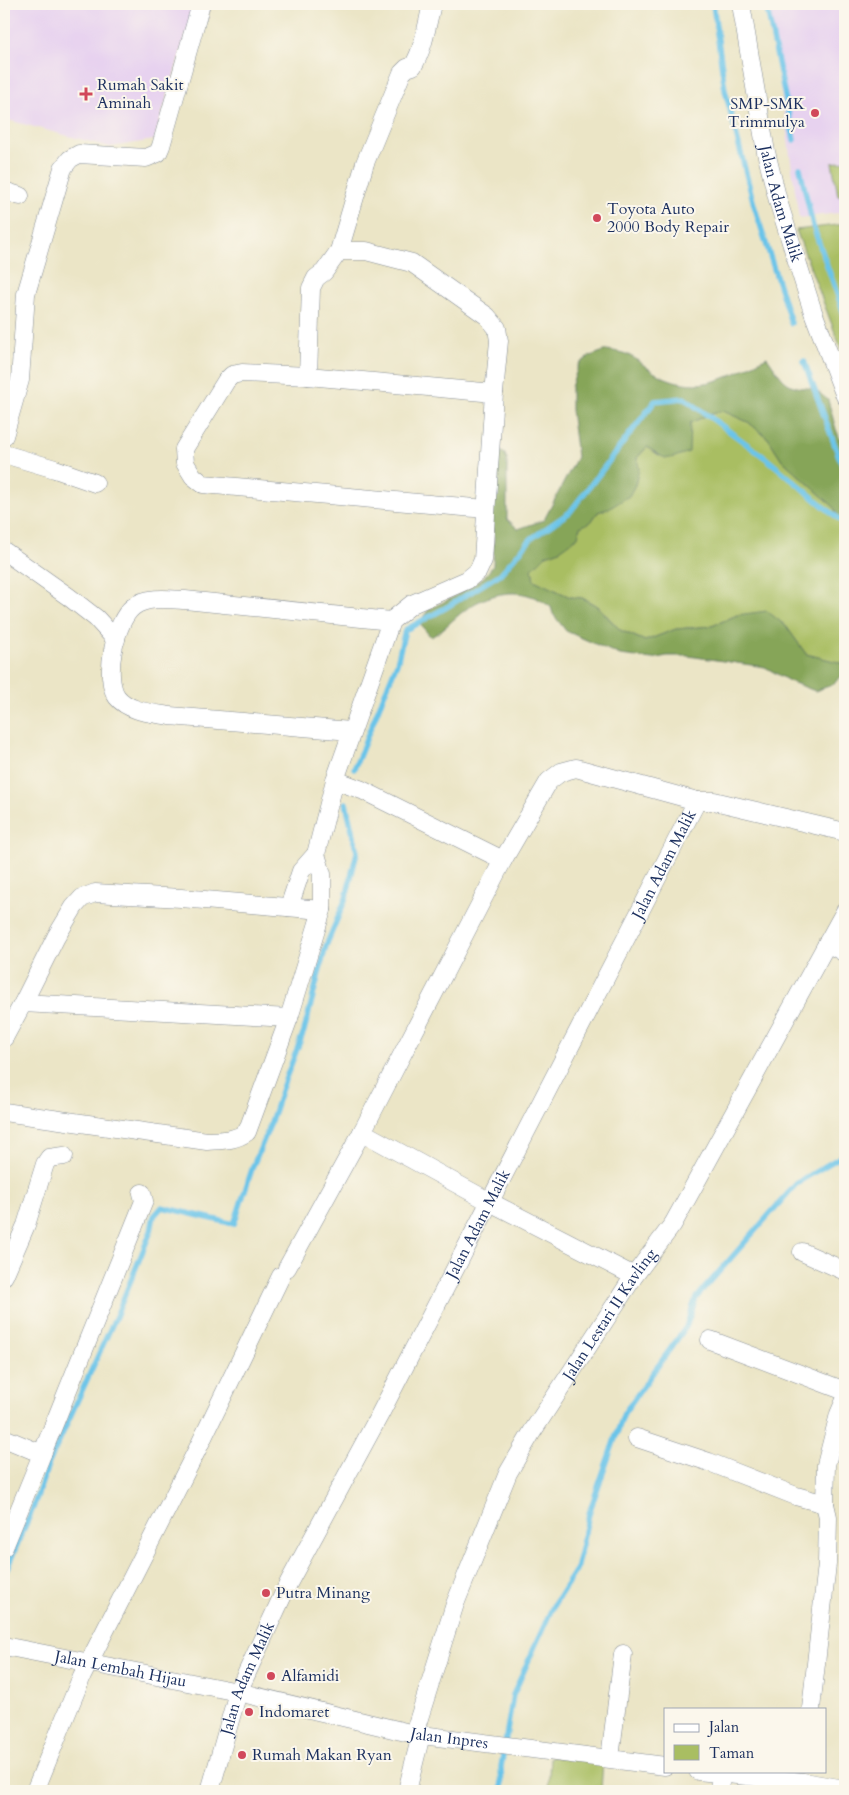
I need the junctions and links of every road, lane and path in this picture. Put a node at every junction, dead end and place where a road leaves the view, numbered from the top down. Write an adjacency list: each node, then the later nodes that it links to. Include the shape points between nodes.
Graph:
1 (201, 4): 8 (street, via 158,153 146,158 79,154 70,158 63,168 26,294 20,380)
2 (432, 4): 4 (street, via 416,61 402,73 365,163)
3 (741, 4): 7 (street, Jalan Adam Malik, via 766,152 778,201 813,312)
4 (339, 251): 5 (street, via 311,288); 6 (street, via 366,251 412,263 487,316 497,328 499,341)
5 (308, 376): 6 (street); 12 (street, via 232,375 184,449 185,463 193,476 203,484)
6 (494, 393): 12 (street)
7 (845, 396)
8 (7, 415): 9 (street)
9 (4, 436)
10 (4, 454): 11 (street)
11 (95, 483)
12 (486, 509): 14 (street, via 483,560 478,571 467,580 412,604)
13 (4, 551): 15 (street, via 96,618)
14 (391, 621): 15 (street, via 160,599 132,607); 16 (street)
15 (116, 640): 16 (street, via 110,663 111,682 117,697 130,707 170,716)
16 (351, 731): 17 (street)
17 (335, 780): 20 (street); 21 (street, via 362,790)
18 (697, 801): 19 (street, Jalan Adam Malik, via 714,801); 21 (street, via 576,768 561,772 549,781); 34 (street, Jalan Adam Malik)
19 (845, 832)
20 (316, 854): 22 (street, via 301,871); 23 (street, via 322,874)
21 (503, 860): 31 (street)
22 (289, 907): 23 (street); 27 (street, via 95,893 82,898 74,906)
23 (322, 910): 28 (street)
24 (845, 911): 25 (street, Jalan Lestari II Kavling)
25 (826, 943): 26 (street); 38 (street, Jalan Lestari II Kavling, via 673,1224)
26 (845, 953)
27 (23, 1004): 28 (street); 29 (street)
28 (289, 1018): 30 (street, via 247,1132 232,1140 207,1140)
29 (4, 1038)
30 (4, 1112)
31 (362, 1132): 34 (street); 49 (street, via 284,1272)
32 (64, 1156): 37 (street, via 49,1158 45,1164 26,1225)
33 (142, 1194): 44 (street, via 144,1201 126,1249)
34 (490, 1202): 38 (street); 50 (street, Jalan Adam Malik, via 289,1582)
35 (802, 1252): 36 (street)
36 (845, 1271)
37 (4, 1276)
38 (634, 1276): 52 (street, Jalan Lestari II Kavling, via 508,1473 455,1604)
39 (710, 1340): 40 (street)
40 (845, 1391)
41 (845, 1400): 45 (street, via 838,1414 826,1464)
42 (4, 1438): 44 (street)
43 (637, 1438): 45 (street)
44 (42, 1454): 46 (street)
45 (825, 1504): 51 (street, via 828,1564)
46 (4, 1547)
47 (4, 1646): 49 (street, Jalan Lembah Hijau)
48 (623, 1654): 53 (street)
49 (89, 1664): 50 (street, Jalan Lembah Hijau); 59 (street)
50 (238, 1692): 52 (street, Jalan Inpres); 60 (street, Jalan Adam Malik)
51 (811, 1708)
52 (417, 1735): 53 (street, Jalan Inpres); 61 (street, Jalan Lestari II Kavling)
53 (610, 1758): 54 (street, Jalan Inpres)
54 (664, 1766)
55 (700, 1772): 57 (street)
56 (803, 1777): 57 (street); 58 (street)
57 (720, 1783)
58 (845, 1789)
59 (35, 1791)
60 (210, 1791)
61 (406, 1791)

